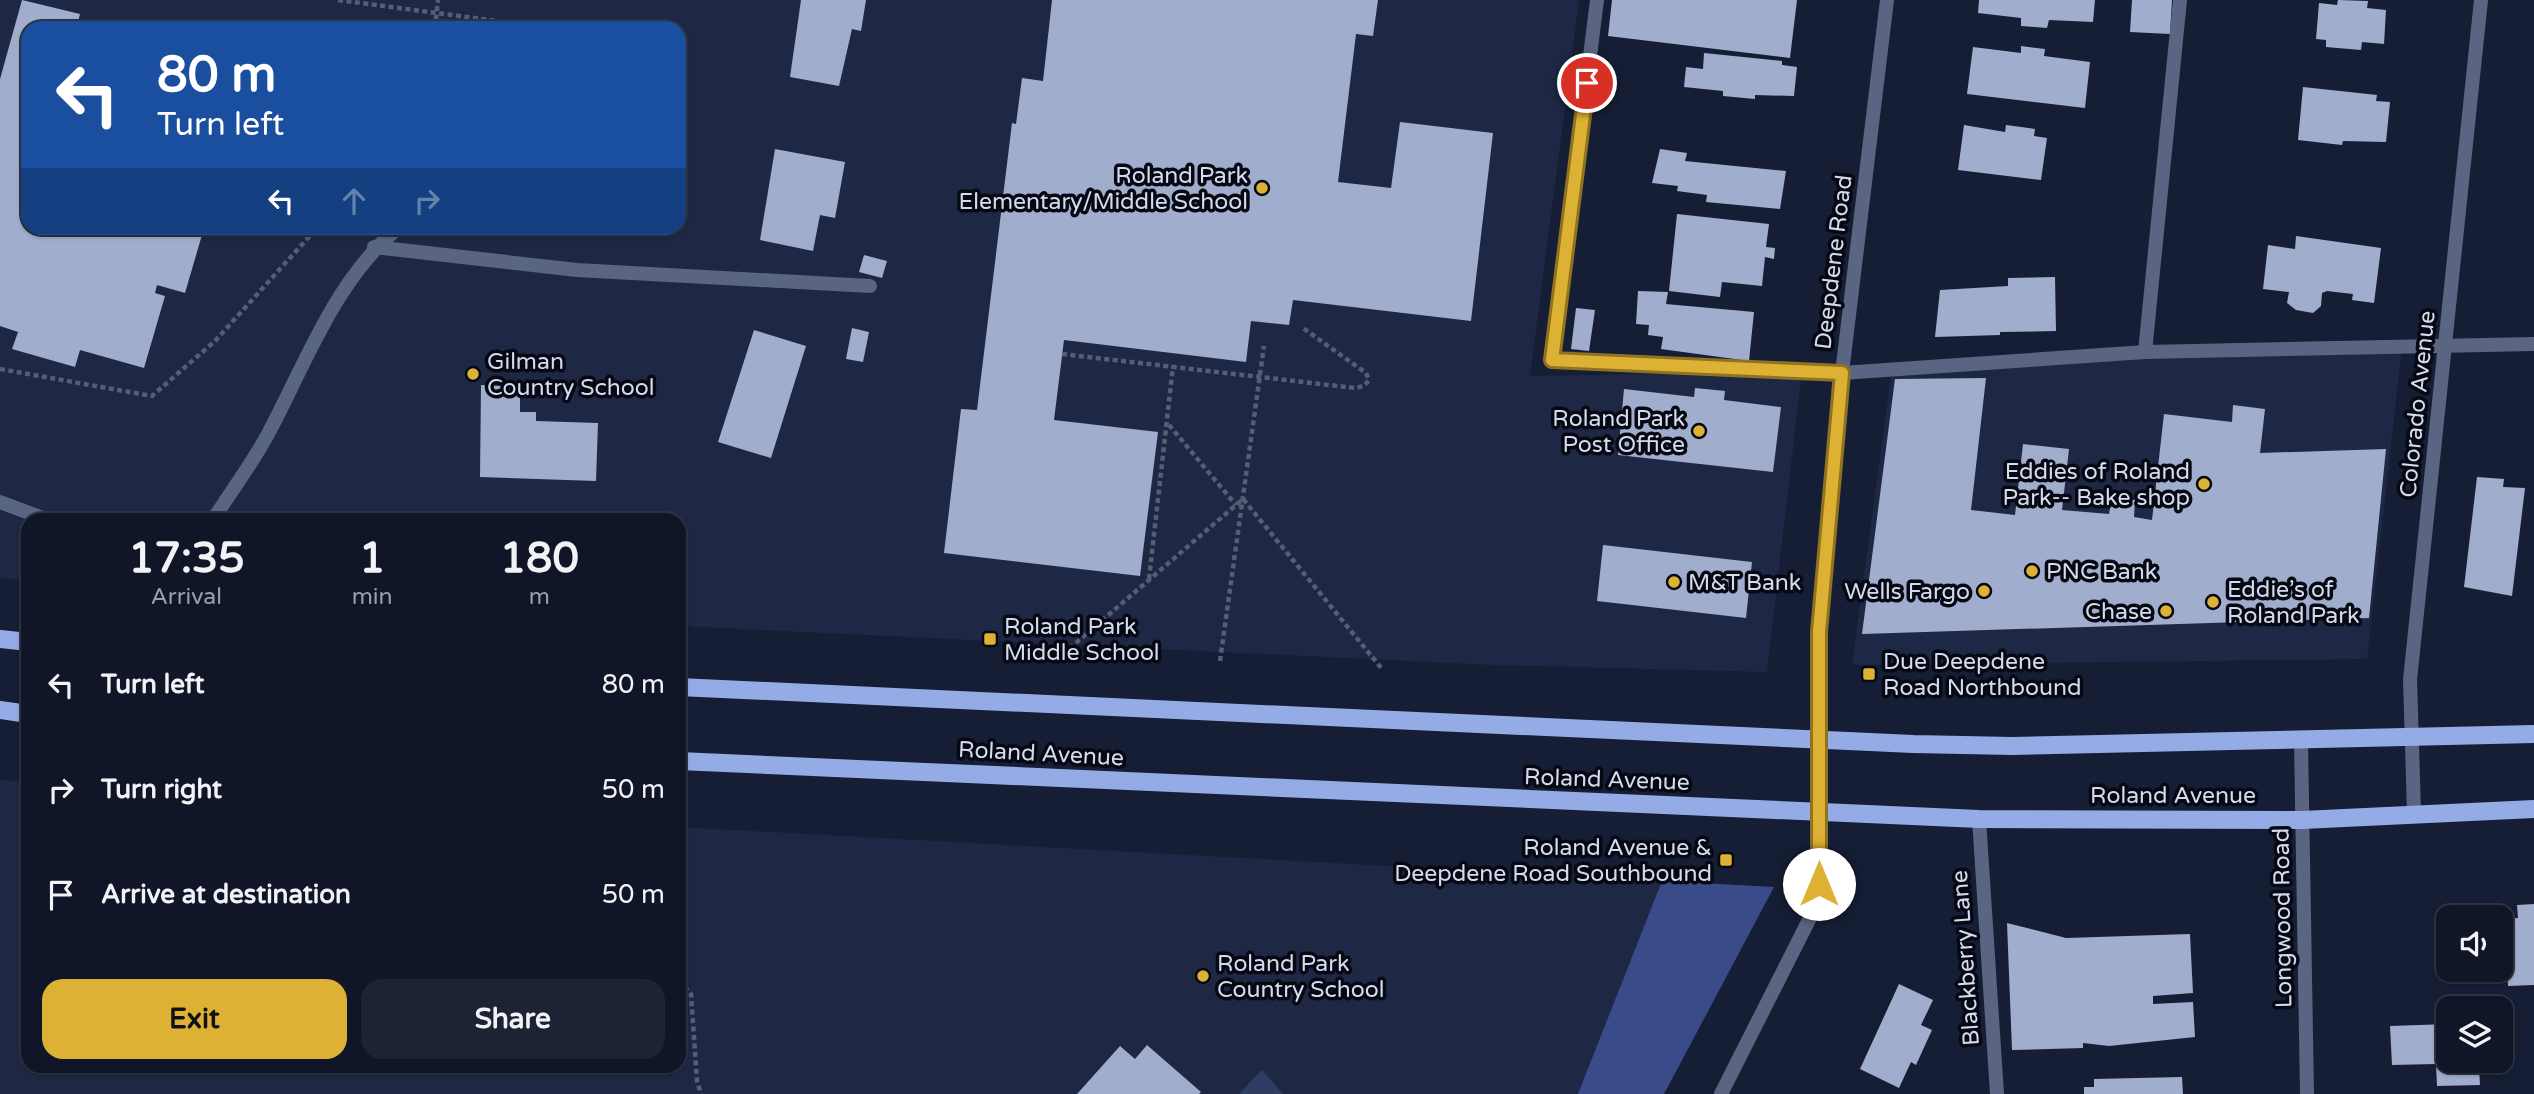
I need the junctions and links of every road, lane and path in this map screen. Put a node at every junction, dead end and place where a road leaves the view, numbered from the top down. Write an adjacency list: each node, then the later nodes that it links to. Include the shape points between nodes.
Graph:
1 (338, 0): 7 (path)
2 (438, 0): 7 (path)
3 (1597, 0): 22 (street, via 1552,360)
4 (1886, 0): 22 (street, Deepdene Road)
5 (2180, 0): 18 (street)
6 (2481, 0): 15 (street, Colorado Avenue)
7 (437, 12): 8 (path); 9 (path)
8 (436, 21)
9 (499, 21)
10 (311, 235): 21 (path, via 215,341 152,396)
11 (389, 235): 12 (street)
12 (374, 247): 13 (street, via 577,270); 29 (street, via 335,304 266,437)
13 (870, 286)
14 (1303, 328): 23 (path, via 1366,373 1369,380 1364,386)
15 (2446, 344): 16 (street); 18 (street); 40 (street, Colorado Avenue, via 2410,680)
16 (2534, 344)
17 (1264, 346): 23 (path)
18 (2145, 352): 22 (street)
19 (1062, 354): 20 (path)
20 (1173, 366): 23 (path); 24 (path)
21 (0, 369)
22 (1842, 373): 41 (street, Deepdene Road, via 1819,632)
23 (1261, 375): 25 (path)
24 (1168, 425): 27 (path); 30 (path)
25 (1243, 499): 27 (path); 34 (path); 35 (path)
26 (0, 502): 28 (street)
27 (1236, 505): 30 (path)
28 (29, 513)
29 (217, 513)
30 (1149, 580): 33 (path)
31 (0, 639): 32 (main road)
32 (21, 641)
33 (1063, 654)
34 (1220, 661)
35 (1382, 668)
36 (686, 687): 41 (main road, Roland Avenue)
37 (0, 710): 38 (main road)
38 (21, 713)
39 (2534, 734): 40 (main road, Roland Avenue)
40 (2412, 738): 42 (main road, Roland Avenue); 46 (street, Colorado Avenue)
41 (1819, 740): 42 (main road, Roland Avenue, via 2012,746); 45 (street, Deepdene Road)
42 (2301, 741): 48 (street, Longwood Road)
43 (686, 761): 45 (main road, Roland Avenue)
44 (2534, 809): 46 (main road, Roland Avenue)
45 (1819, 812): 47 (main road, Roland Avenue); 51 (street, Deepdene Road, via 1818,902)
46 (2414, 812): 48 (main road, Roland Avenue)
47 (1979, 819): 48 (main road, Roland Avenue); 52 (street, Blackberry Lane)
48 (2302, 820): 53 (street, Longwood Road)
49 (686, 988): 50 (path, via 691,994)
50 (701, 1094)
51 (1721, 1094)
52 (1997, 1094)
53 (2307, 1094)

